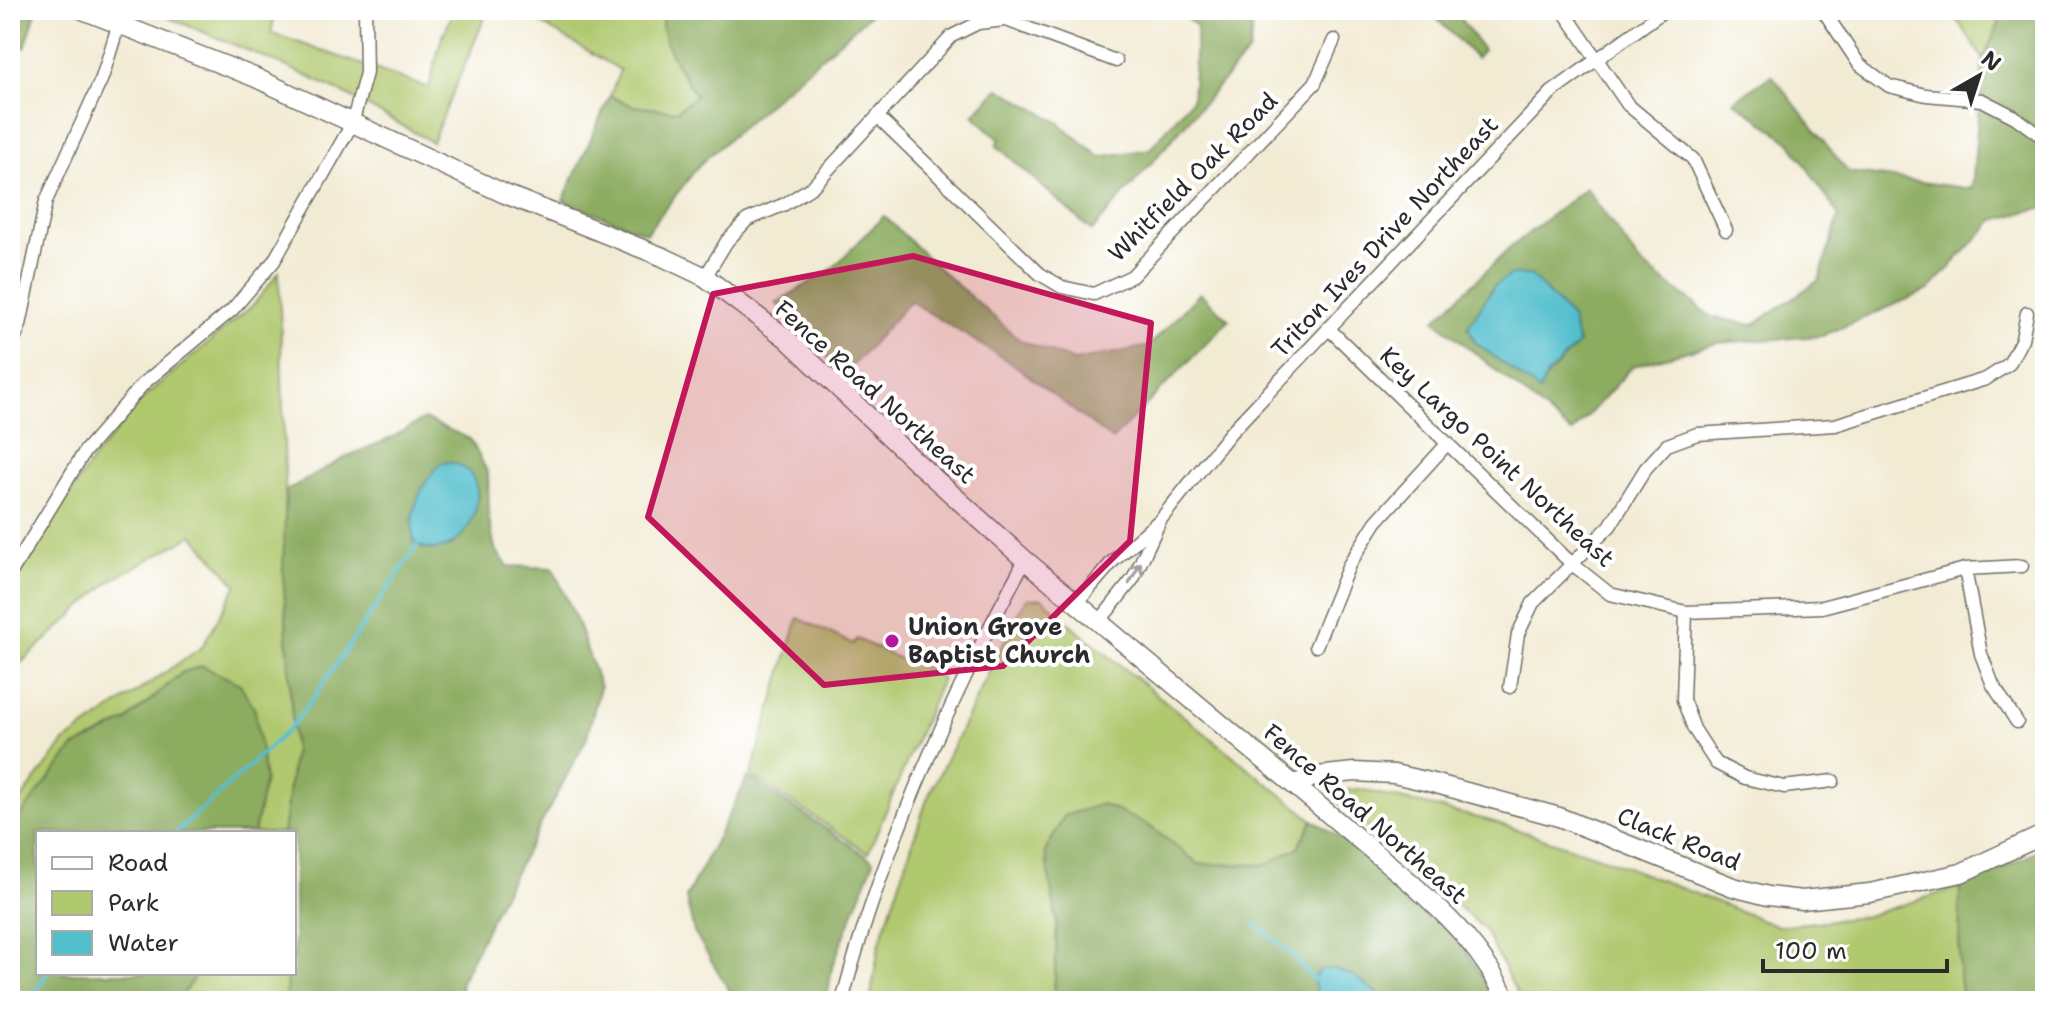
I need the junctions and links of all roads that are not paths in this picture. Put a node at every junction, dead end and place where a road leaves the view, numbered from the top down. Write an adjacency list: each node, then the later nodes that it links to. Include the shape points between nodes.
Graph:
1 (83, 10): 6 (street, Fence Road Northeast)
2 (365, 10): 11 (street, via 366,73)
3 (1563, 10): 8 (street)
4 (1665, 10): 8 (street, Triton Ives Drive Northeast)
5 (1823, 10): 12 (street, via 1859,64 1889,86 1982,100)
6 (119, 23): 11 (street, Fence Road Northeast, via 254,77); 17 (street, via 102,78 46,201)
7 (1334, 40): 10 (street, Whitfield Oak Road, via 1315,83 1132,276 1094,294 1062,287 1040,274)
8 (1597, 57): 13 (street, via 1628,105 1693,159); 16 (street, Triton Ives Drive Northeast, via 1552,92)
9 (1116, 61): 10 (street, via 1006,20 978,23 952,36)
10 (877, 116): 14 (street, via 812,187 747,220)
11 (352, 124): 14 (street, Fence Road Northeast); 24 (street, via 274,261 232,310 144,383 85,451)
12 (2045, 139)
13 (1726, 230)
14 (705, 277): 20 (street, Fence Road Northeast, via 786,338)
15 (2027, 313): 21 (street, via 2009,364 1986,379 1835,425 1697,434 1667,445 1610,526)
16 (1328, 328): 18 (street, Key Largo Point Northeast); 19 (street, Triton Ives Drive Northeast, via 1230,433)
17 (10, 350)
18 (1448, 443): 21 (street, Key Largo Point Northeast); 28 (street, via 1376,522 1349,565)
19 (1161, 519): 25 (street, Triton Ives Drive Northeast, via 1113,561); 27 (street, Triton Ives Drive Northeast, one-way to 19, via 1133,579)
20 (1025, 560): 25 (street, Fence Road Northeast); 34 (street, via 913,794 869,907)
21 (1571, 563): 26 (street, Key Largo Point Northeast, via 1610,594); 29 (street, via 1528,613 1518,634)
22 (2022, 566): 23 (street, Key Largo Point Northeast)
23 (1965, 569): 26 (street, Key Largo Point Northeast, via 1822,607); 30 (street, via 1981,654)
24 (10, 574)
25 (1077, 603): 27 (street, Fence Road Northeast)
26 (1686, 612): 31 (street, via 1683,700 1716,763 1745,778 1784,787)
27 (1099, 622): 32 (street, Fence Road Northeast)
28 (1316, 646)
29 (1510, 687)
30 (2017, 722)
31 (1833, 781)
32 (1294, 784): 33 (street, Clack Road, via 1354,772 1394,774 1559,817 1733,887 1802,900 1870,893 1961,873); 35 (street, Fence Road Northeast, via 1458,925)
33 (2045, 834)
34 (842, 1001)
35 (1507, 1001)

